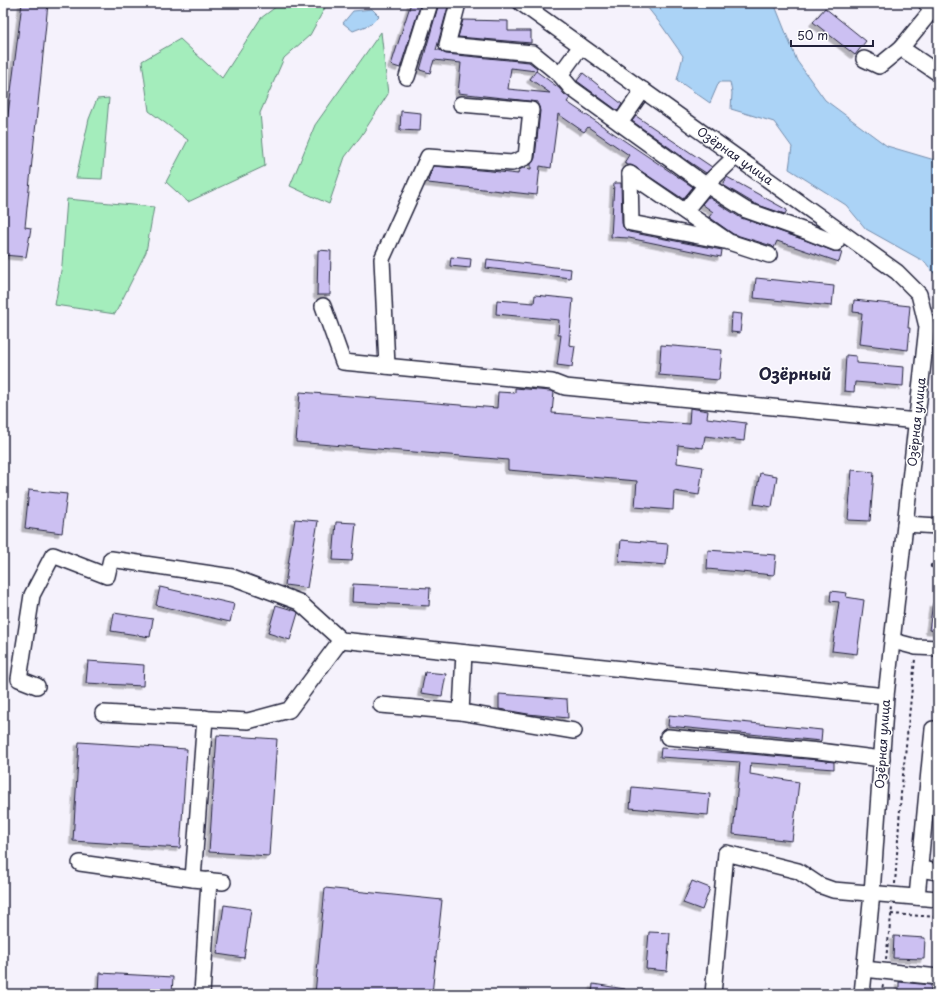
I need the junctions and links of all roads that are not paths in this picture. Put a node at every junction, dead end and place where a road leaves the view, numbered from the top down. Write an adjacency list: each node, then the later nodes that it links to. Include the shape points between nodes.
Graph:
1 (430, 3): 10 (street)
2 (458, 3): 9 (street, via 447,45 533,53)
3 (521, 3): 5 (street, Озёрная улица)
4 (926, 3): 6 (street, via 932,10)
5 (582, 46): 9 (street); 11 (street, Озёрная улица)
6 (901, 48): 7 (street, via 879,66); 8 (street)
7 (864, 59)
8 (938, 73)
9 (560, 75): 13 (street, via 571,88)
10 (407, 77)
11 (643, 90): 13 (street); 14 (street, Озёрная улица)
12 (461, 104): 23 (street, via 531,110 526,157 512,163 428,156 382,259)
13 (620, 123): 15 (street)
14 (735, 157): 15 (street); 17 (street, Озёрная улица)
15 (706, 185): 16 (street); 18 (street, via 746,210)
16 (685, 211): 19 (street); 19 (street, via 630,174 631,224)
17 (823, 220): 18 (street); 24 (street, Озёрная улица, via 896,272 919,294 928,326)
18 (808, 232): 20 (street)
19 (729, 242): 21 (street)
20 (836, 243)
21 (769, 255)
22 (323, 306): 23 (street, via 343,362)
23 (387, 366): 24 (street, via 552,382 565,387)
24 (917, 421): 25 (street, Озёрная улица)
25 (905, 524): 26 (street); 28 (street, Озёрная улица)
26 (938, 526)
27 (341, 640): 30 (street); 31 (street, via 299,602 232,577 111,559 107,576 53,555 32,595 19,679); 36 (street, via 289,710 248,721)
28 (893, 641): 29 (street); 32 (street, Озёрная улица)
29 (938, 648)
30 (464, 653): 32 (street); 34 (street)
31 (37, 686)
32 (886, 696): 40 (street, Озёрная улица)
33 (381, 705): 34 (street)
34 (461, 712): 38 (street)
35 (104, 713): 36 (street)
36 (205, 718): 44 (street)
37 (938, 730): 42 (street, via 933,729)
38 (574, 731)
39 (668, 737): 40 (street, via 819,750)
40 (882, 759): 45 (street, Озёрная улица)
41 (80, 863): 44 (street)
42 (920, 869): 43 (street); 46 (street)
43 (938, 872)
44 (193, 879): 50 (street, via 216,881)
45 (872, 893): 46 (street); 48 (street, Озёрная улица); 51 (street, via 833,890 818,885 798,871 726,853)
46 (917, 897): 47 (street)
47 (938, 899)
48 (864, 969): 49 (street); 52 (street, Озёрная улица)
49 (937, 979)
50 (202, 994)
51 (713, 994)
52 (862, 994)

